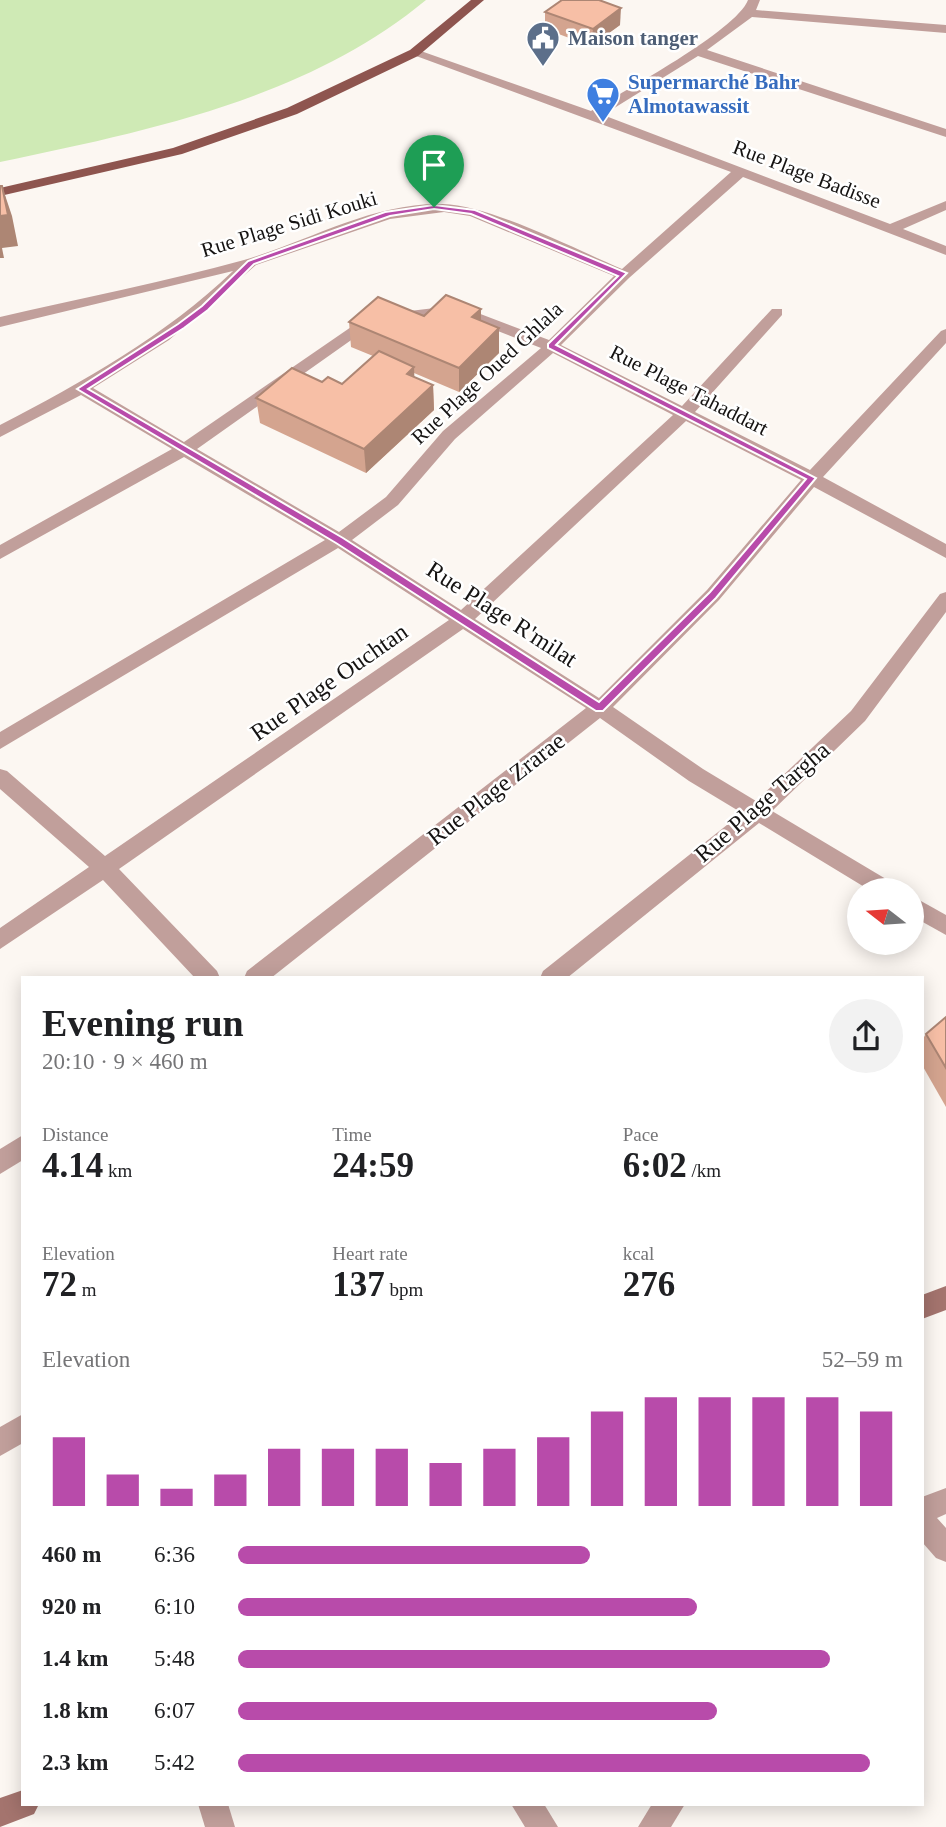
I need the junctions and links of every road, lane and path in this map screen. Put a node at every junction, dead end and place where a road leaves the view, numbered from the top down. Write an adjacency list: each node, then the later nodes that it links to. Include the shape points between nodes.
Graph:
1 (478, 0): 5 (main road)
2 (752, 6): 3 (street); 4 (street)
3 (946, 29)
4 (697, 51): 6 (street); 7 (street)
5 (414, 53): 6 (street, Rue Plage Badisse); 9 (main road, via 292,111 208,141 89,174)
6 (592, 116): 8 (street, Rue Plage Badisse)
7 (946, 133)
8 (741, 171): 11 (street, Rue Plage Badisse); 14 (street, Rue Plage Oued Ghlala)
9 (0, 192)
10 (946, 205): 11 (street)
11 (892, 229): 12 (street, Rue Plage Badisse)
12 (946, 251)
13 (251, 262): 14 (street, Rue Plage Sidi Kouki, via 388,214 434,207 473,212); 16 (street, Rue Plage Sidi Kouki); 19 (street, via 205,308)
14 (624, 275): 18 (street, Rue Plage Oued Ghlala)
15 (777, 312): 20 (street, Rue Plage Ouchtan)
16 (0, 322)
17 (946, 334): 23 (street, Rue Plage Zrarae)
18 (551, 346): 20 (street, Rue Plage Tahaddart); 22 (street, Rue Plage Tahaddart, via 470,315 438,312 368,324); 24 (street, Rue Plage Oued Ghlala, via 431,453 386,507)
19 (82, 389): 21 (street); 22 (street, Rue Plage R'milat)
20 (685, 413): 23 (street, Rue Plage Tahaddart); 28 (street, Rue Plage Ouchtan)
21 (0, 432)
22 (185, 449): 24 (street, Rue Plage R'milat); 26 (street, Rue Plage Tahaddart)
23 (811, 478): 25 (street, Rue Plage Tahaddart); 29 (street, Rue Plage Zrarae, via 713,595)
24 (339, 540): 28 (street, Rue Plage R'milat); 30 (street, Rue Plage Oued Ghlala)
25 (946, 552)
26 (0, 553)
27 (946, 599): 32 (street, Rue Plage Targha, via 858,716)
28 (461, 621): 29 (street, Rue Plage R'milat); 33 (street, Rue Plage Ouchtan)
29 (600, 708): 32 (street, Rue Plage R'milat, via 696,775); 39 (street, Rue Plage Zrarae)
30 (0, 741)
31 (0, 777): 33 (street)
32 (759, 811): 34 (street, Rue Plage R'milat); 40 (street, Rue Plage Targha)
33 (105, 868): 37 (street, Rue Plage Ouchtan); 38 (street)
34 (868, 878)
35 (924, 912): 36 (street)
36 (946, 926)
37 (0, 940)
38 (207, 976)
39 (258, 976)
40 (553, 976)
41 (21, 1147): 42 (street)
42 (0, 1163)
43 (946, 1298): 44 (street)
44 (924, 1306)
45 (21, 1428): 46 (street)
46 (0, 1443)
47 (946, 1501): 48 (street)
48 (924, 1509)
49 (924, 1523): 50 (street)
50 (946, 1548)
51 (21, 1805): 55 (street)
52 (215, 1806): 56 (street)
53 (527, 1806): 57 (street)
54 (669, 1806): 58 (street)
55 (0, 1813)
56 (220, 1827)
57 (542, 1827)
58 (653, 1827)

